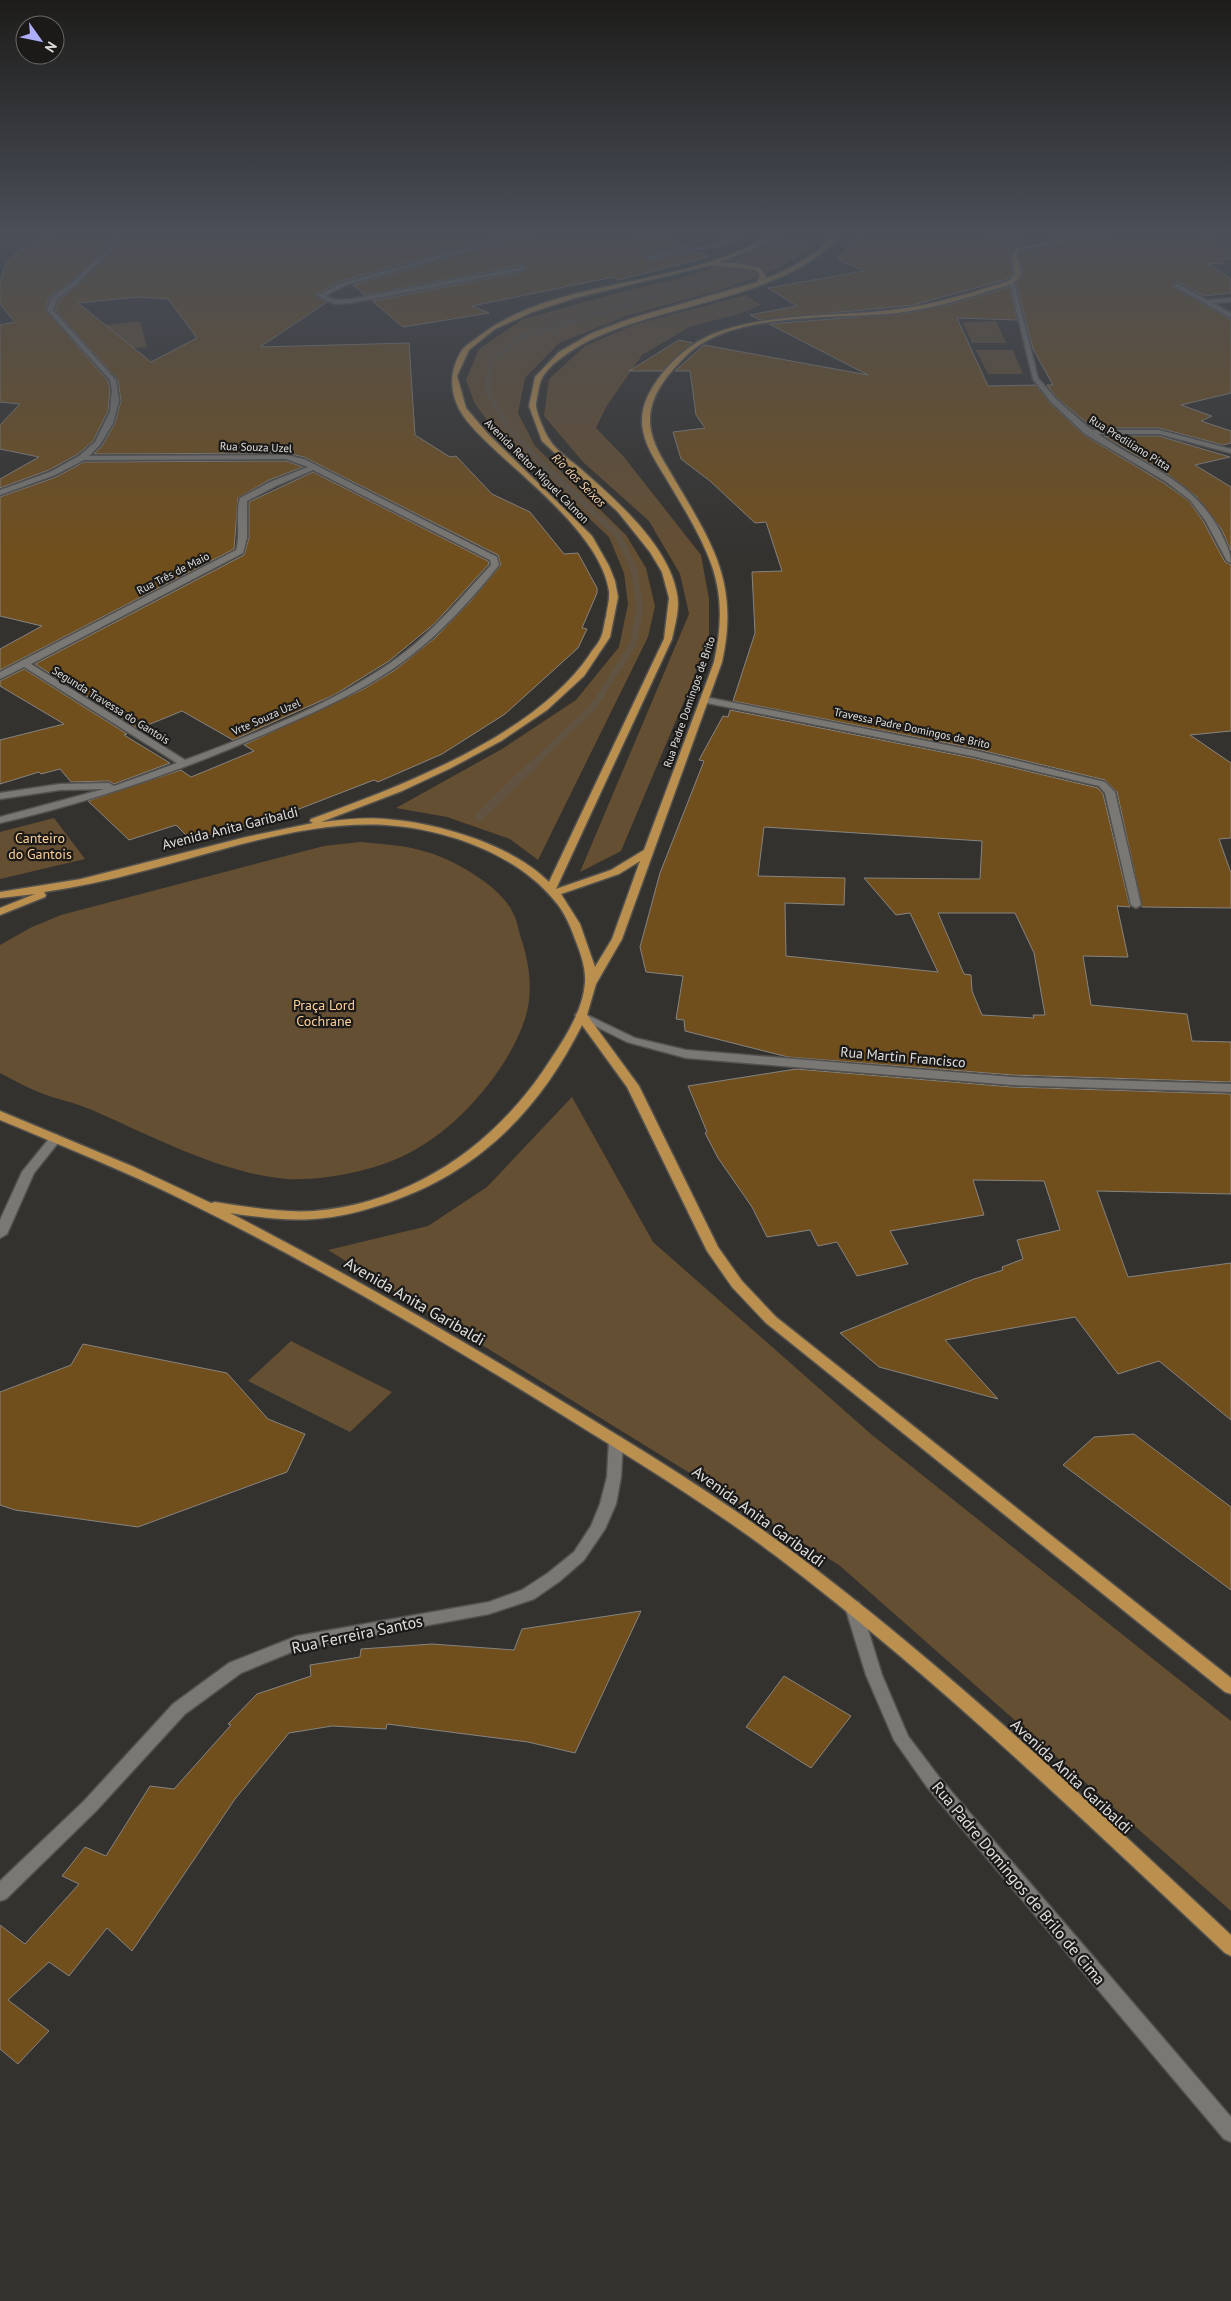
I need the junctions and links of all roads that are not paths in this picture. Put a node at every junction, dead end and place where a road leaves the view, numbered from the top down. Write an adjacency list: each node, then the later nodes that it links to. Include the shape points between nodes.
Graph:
1 (76, 339): 8 (street, Rua Souza Uzel, via 113,380 116,391 115,410 108,426)
2 (477, 339): 20 (main road, Avenida Reitor Miguel Calmon, via 460,359 454,374 457,397 469,418 569,516 600,555 614,595 613,616 605,638 592,663 572,684 487,746 396,791)
3 (583, 339): 23 (main road, via 539,376 532,404 533,418 546,441 618,508 647,541 664,566 673,594 668,639)
4 (709, 339): 15 (main road, Rua Padre Domingos de Brito, via 693,346 676,360 652,395 646,416 648,438 709,548 720,575 726,605 724,645)
5 (1025, 339): 6 (street, Rua Prediliano Pitta, via 1035,378 1059,407)
6 (1088, 432): 7 (street, via 1159,432); 12 (street, Rua Prediliano Pitta, via 1192,497)
7 (1231, 451)
8 (83, 458): 9 (street, Rua Souza Uzel, via 272,457 302,461); 10 (street, Rua Souza Uzel)
9 (315, 468): 11 (street, Rua Souza Uzel); 13 (street, Rua Três de Maio, via 243,500 245,524 240,551)
10 (0, 493)
11 (494, 559): 16 (street, Vrte Souza Uzel, via 494,565 404,657 339,696 292,719)
12 (1231, 560)
13 (26, 664): 14 (street, Rua Três de Maio); 16 (street, Segunda Travessa do Gantois)
14 (0, 676)
15 (704, 700): 21 (main road, Rua Padre Domingos de Brito); 25 (street, Travessa Padre Domingos de Brito, via 972,753 1102,784 1110,792)
16 (185, 764): 17 (street, Vrte Souza Uzel)
17 (122, 786): 18 (street, via 60,787); 19 (street, Vrte Souza Uzel)
18 (0, 796)
19 (0, 820)
20 (298, 827): 22 (main road, Avenida Anita Garibaldi); 23 (main road, Avenida Anita Garibaldi, via 385,822 429,828 497,852)
21 (648, 852): 23 (main road, via 615,872); 27 (main road, Rua Padre Domingos de Brito, via 617,939)
22 (65, 886): 24 (main road, Avenida Anita Garibaldi); 26 (main road, Avenida Anita Garibaldi)
23 (553, 891): 27 (main road, Avenida Anita Garibaldi, via 578,933)
24 (0, 895)
25 (1136, 905)
26 (0, 912)
27 (591, 983): 28 (main road, Avenida Anita Garibaldi)
28 (581, 1015): 29 (street, Rua Martin Francisco, via 631,1040 686,1054 1012,1081); 32 (main road, Avenida Anita Garibaldi, via 544,1079 507,1127 476,1154 440,1178 388,1198 316,1214 249,1212); 36 (main road, via 633,1086 712,1248 744,1291 771,1320)
29 (1231, 1088)
30 (0, 1115): 31 (main road, Avenida Anita Garibaldi)
31 (56, 1138): 32 (main road, Avenida Anita Garibaldi); 33 (street, via 28,1172)
32 (202, 1204): 34 (main road, Avenida Anita Garibaldi, via 405,1314)
33 (0, 1234)
34 (616, 1441): 35 (main road, Avenida Anita Garibaldi, via 706,1497); 37 (street, Rua Ferreira Santos, via 614,1477 608,1504 597,1529 579,1556 554,1577 528,1595 489,1608 297,1643 235,1668 178,1709 90,1806)
35 (852, 1607): 38 (main road, Avenida Anita Garibaldi, via 921,1662); 39 (street, Rua Padre Domingos de Brilo de Cima, via 874,1675 908,1747 933,1782)
36 (1231, 1687)
37 (0, 1894)
38 (1231, 1947)
39 (1231, 2132)

